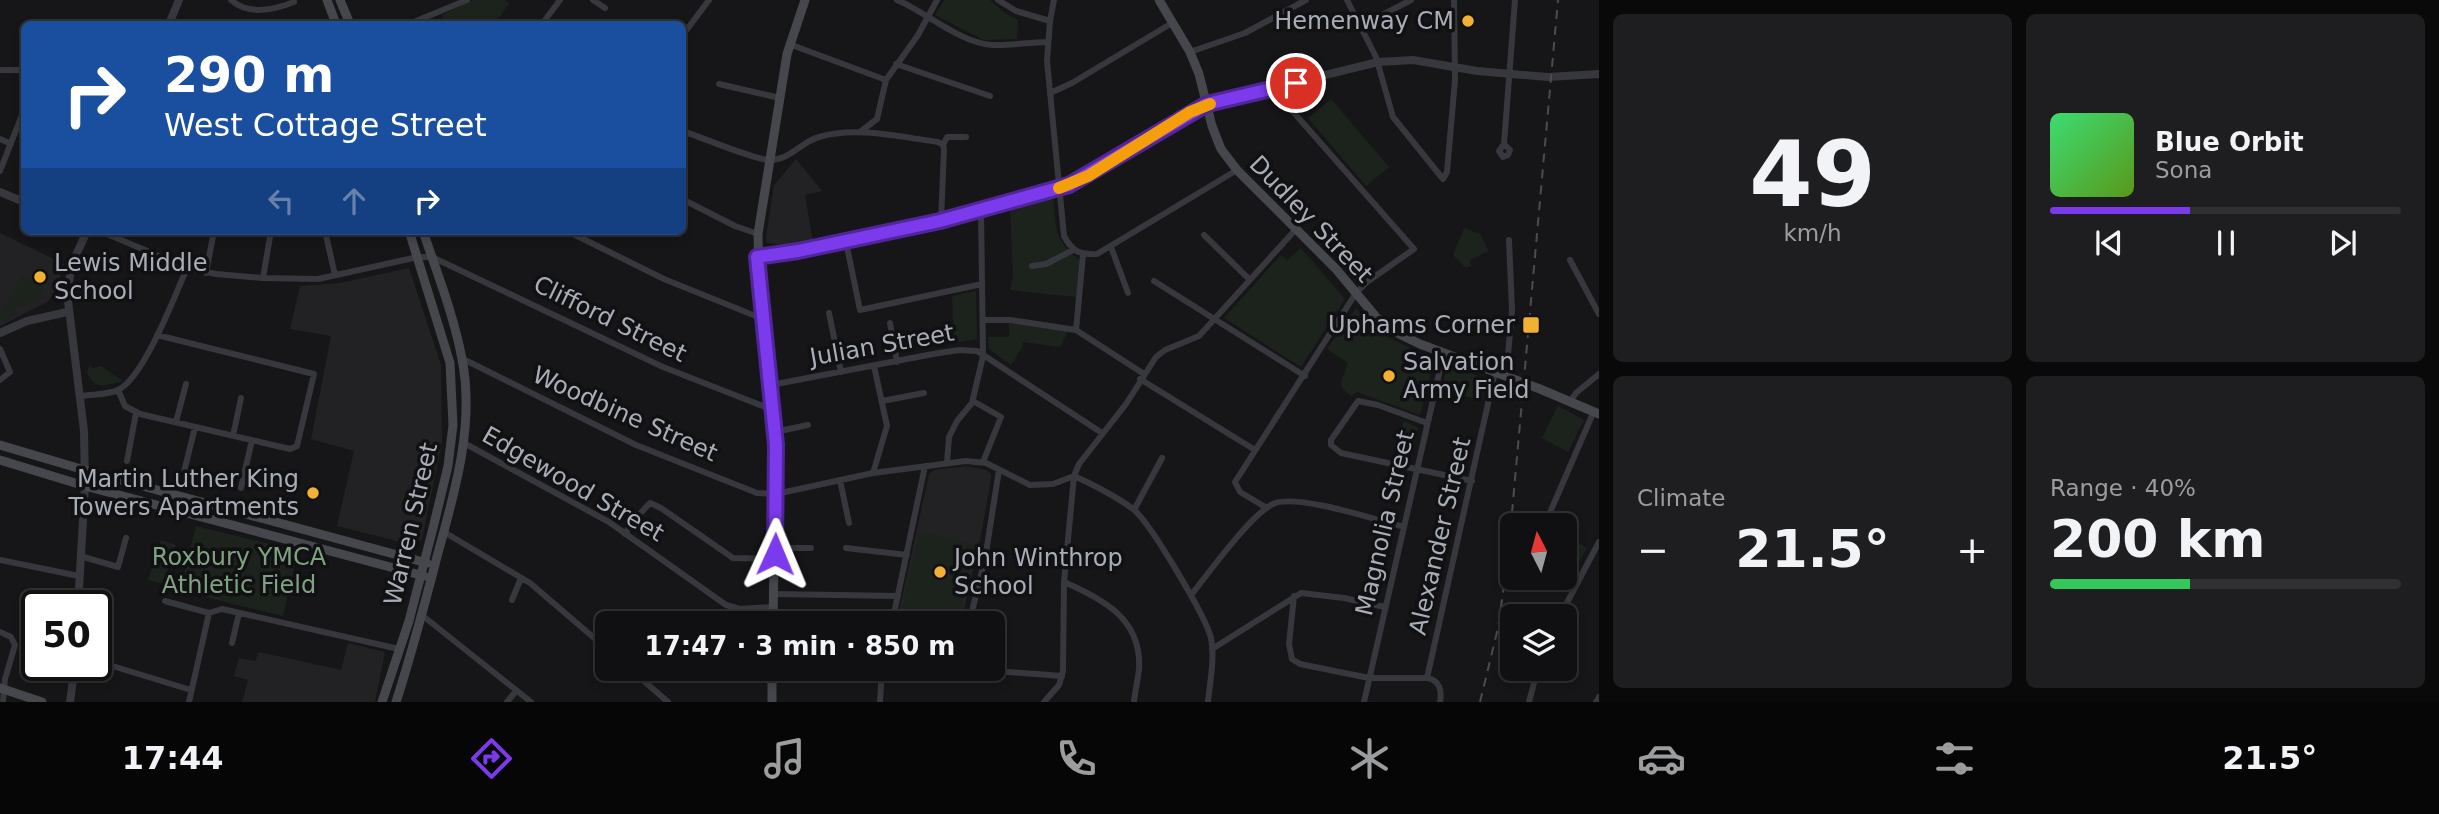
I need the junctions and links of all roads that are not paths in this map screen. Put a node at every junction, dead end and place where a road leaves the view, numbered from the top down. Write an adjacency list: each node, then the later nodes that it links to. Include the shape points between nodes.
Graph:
1 (179, 0): 23 (street)
2 (231, 0): 20 (street, via 256,10)
3 (327, 0): 24 (main road)
4 (340, 0): 25 (main road)
5 (467, 0): 26 (street)
6 (561, 0): 27 (street)
7 (593, 0): 21 (street)
8 (709, 0): 31 (street)
9 (805, 0): 33 (main road)
10 (897, 0): 22 (street)
11 (937, 0): 22 (street)
12 (998, 0): 28 (street)
13 (1054, 0): 28 (street)
14 (1159, 0): 29 (main road, Dudley Street)
15 (1306, 0): 34 (street, via 1245,33)
16 (1347, 0): 30 (street)
17 (1411, 0): 30 (street)
18 (1454, 0): 37 (street)
19 (1515, 0): 40 (street)
20 (294, 2)
21 (605, 8)
22 (928, 17): 32 (street, via 990,45); 36 (street)
23 (170, 21)
24 (335, 21)
25 (349, 21)
26 (416, 21)
27 (544, 21)
28 (1050, 21): 32 (street)
29 (1172, 23): 34 (main road, Dudley Street); 45 (street)
30 (1361, 26): 35 (street)
31 (686, 31)
32 (1048, 42): 45 (street)
33 (789, 44): 42 (street); 47 (main road)
34 (1190, 52): 48 (main road, Dudley Street)
35 (1378, 62): 37 (street, via 1413,60); 37 (street, via 1393,117 1443,178); 44 (street)
36 (896, 64): 42 (street); 46 (street)
37 (1455, 66): 40 (street)
38 (0, 70): 39 (street)
39 (21, 70)
40 (1511, 74): 41 (street); 55 (street)
41 (1599, 74)
42 (886, 80): 51 (street, via 877,119)
43 (719, 84): 47 (street)
44 (1273, 89): 48 (street); 95 (street, via 1414,249)
45 (1050, 93): 60 (street)
46 (990, 96)
47 (780, 98): 57 (main road)
48 (1207, 104): 59 (main road, Dudley Street, via 1215,139); 60 (street)
49 (21, 118): 54 (street)
50 (686, 132): 57 (street)
51 (860, 132): 56 (street); 57 (street, via 820,136 792,154)
52 (966, 137): 56 (street, via 947,138)
53 (0, 139): 54 (street)
54 (11, 144): 58 (street)
55 (1504, 144)
56 (943, 145): 65 (street)
57 (769, 161): 67 (main road)
58 (0, 170)
59 (1237, 170): 66 (main road, Dudley Street); 79 (street)
60 (1060, 188): 64 (street); 80 (street, via 1064,236)
61 (1, 195): 62 (street)
62 (21, 201)
63 (686, 201): 67 (street)
64 (981, 210): 65 (street); 93 (street)
65 (940, 221): 78 (street)
66 (1297, 228): 91 (street); 95 (main road, Dudley Street)
67 (758, 234): 84 (main road)
68 (85, 235): 96 (street, via 69,277)
69 (109, 235): 87 (street)
70 (213, 235): 88 (street)
71 (270, 235): 90 (street)
72 (326, 235): 89 (street)
73 (410, 235): 82 (main road, Warren Street)
74 (424, 235): 83 (main road, Warren Street)
75 (575, 235): 99 (street, via 694,293)
76 (1204, 235): 91 (street)
77 (1509, 240): 113 (street, Alexander Street, via 1511,337)
78 (846, 242): 84 (street); 93 (street, via 860,310)
79 (1111, 247): 81 (street); 94 (street)
80 (1073, 250): 81 (street); 86 (street)
81 (1083, 255): 103 (street)
82 (418, 257): 83 (street); 89 (street); 174 (main road, Warren Street, via 450,363 453,398 448,466)
83 (432, 257): 109 (main road, Warren Street); 127 (street, Clifford Street, via 663,368)
84 (757, 257): 99 (main road)
85 (1570, 260): 98 (street)
86 (1032, 266)
87 (187, 268): 88 (street); 105 (street)
88 (206, 273): 90 (street)
89 (335, 275): 90 (street, via 310,280)
90 (263, 278)
91 (1250, 279): 101 (street)
92 (1154, 281): 101 (street)
93 (982, 284): 100 (street)
94 (1128, 293)
95 (1356, 293): 107 (main road, Dudley Street, via 1385,325); 116 (street)
96 (68, 312): 104 (street); 122 (street)
97 (829, 313): 112 (street)
98 (1599, 314)
99 (763, 319): 119 (main road)
100 (984, 320): 103 (street); 108 (street)
101 (1215, 320): 115 (street, via 1199,335 1165,350); 116 (street)
102 (890, 323): 110 (street)
103 (1076, 330): 115 (street)
104 (0, 333)
105 (157, 335): 120 (street, via 129,383); 137 (street, via 314,374 297,446 290,449)
106 (0, 349): 117 (street, via 10,372)
107 (1444, 352): 113 (main road, Dudley Street); 131 (street, Magnolia Street)
108 (983, 356): 110 (street, Julian Street, via 970,349); 125 (street); 135 (street, Julian Street)
109 (463, 359): 138 (main road, Warren Street); 157 (street, Woodbine Street, via 636,444 757,493)
110 (897, 362): 111 (street, Julian Street)
111 (874, 366): 112 (street, Julian Street); 124 (street)
112 (841, 372): 119 (street, Julian Street)
113 (1499, 373): 126 (main road, Dudley Street); 154 (street, Alexander Street)
114 (1599, 374): 126 (street)
115 (1142, 376): 135 (street); 140 (street)
116 (1305, 376): 140 (street)
117 (1, 380)
118 (186, 384): 130 (street)
119 (771, 385): 127 (main road)
120 (117, 390): 122 (street); 129 (street, via 125,406)
121 (924, 393): 124 (street)
122 (81, 396): 147 (street)
123 (241, 398): 136 (street)
124 (882, 401): 150 (street, via 887,426)
125 (973, 401): 144 (street, via 952,429); 145 (street, via 1001,417)
126 (1570, 401): 128 (main road, Dudley Street)
127 (773, 410): 134 (main road)
128 (1597, 412): 160 (street)
129 (136, 413): 130 (street); 143 (street)
130 (176, 422): 133 (street)
131 (1427, 423): 149 (street, Magnolia Street); 149 (street, via 1358,401 1331,440 1333,449 1341,453)
132 (808, 425): 134 (street)
133 (195, 427): 136 (street); 151 (street)
134 (775, 432): 157 (main road)
135 (1102, 433): 152 (street)
136 (233, 436): 137 (street)
137 (252, 440): 156 (street)
138 (464, 443): 163 (main road, Warren Street); 164 (street, Edgewood Street)
139 (0, 445): 147 (main road)
140 (1255, 450): 158 (street, via 1235,486)
141 (1162, 458): 159 (street)
142 (0, 460): 155 (main road)
143 (127, 461)
144 (947, 463): 145 (street); 146 (street)
145 (983, 463): 148 (street)
146 (925, 466): 150 (street); 170 (street)
147 (85, 471): 155 (street); 174 (main road)
148 (999, 471): 152 (street, via 1030,485 1053,484); 193 (street)
149 (1417, 471): 154 (street); 162 (street, Magnolia Street)
150 (873, 474): 153 (street)
151 (183, 476)
152 (1074, 476): 159 (street); 180 (street)
153 (839, 480): 157 (street); 161 (street)
154 (1472, 481): 206 (street, Alexander Street)
155 (85, 486): 171 (street); 176 (main road)
156 (241, 488)
157 (776, 495): 167 (main road)
158 (1267, 508): 162 (street, via 1293,500); 183 (street)
159 (1134, 510): 183 (street)
160 (1550, 513)
161 (849, 523)
162 (1404, 527): 190 (street, Magnolia Street)
163 (444, 532): 175 (main road, Warren Street); 179 (street)
164 (625, 534): 172 (street, via 650,503 733,558); 189 (street, Edgewood Street, via 726,605)
165 (126, 538): 171 (street, via 118,567)
166 (1599, 542): 188 (street)
167 (775, 548): 168 (street); 172 (main road)
168 (811, 548)
169 (846, 548): 170 (street)
170 (907, 555): 184 (street)
171 (80, 556): 177 (street)
172 (775, 559): 182 (main road)
173 (0, 560): 177 (street)
174 (424, 562): 175 (main road); 176 (main road, Warren Street)
175 (435, 565): 178 (main road, Warren Street)
176 (421, 575): 178 (main road); 200 (main road, Warren Street)
177 (79, 576): 181 (street)
178 (432, 578): 196 (main road, Warren Street)
179 (521, 578): 186 (street); 198 (street)
180 (1064, 582): 204 (street); 228 (street, via 1107,603 1129,628 1138,657)
181 (79, 590)
182 (774, 594): 184 (street); 189 (main road)
183 (1191, 595): 201 (street, via 1208,628)
184 (898, 596): 192 (street)
185 (1294, 596): 190 (street, via 1310,592); 201 (street); 205 (street, via 1288,652 1292,659)
186 (512, 600)
187 (165, 601): 194 (street)
188 (1566, 604)
189 (773, 607): 191 (main road)
190 (1385, 607): 205 (street, Magnolia Street)
191 (773, 611)
192 (895, 611)
193 (972, 611)
194 (209, 613): 195 (street, via 219,609); 213 (street)
195 (239, 613): 199 (street); 200 (street)
196 (423, 616): 214 (street); 221 (main road, Warren Street)
197 (0, 632): 212 (street, via 15,645)
198 (595, 638)
199 (232, 643)
200 (399, 649): 220 (main road, Warren Street)
201 (1212, 649): 229 (street)
202 (112, 666): 213 (street)
203 (1005, 673): 204 (street)
204 (1062, 677): 227 (street)
205 (1369, 678): 206 (street); 230 (street, Magnolia Street)
206 (1427, 678): 231 (street, via 1440,686)
207 (73, 681): 218 (street)
208 (644, 681): 224 (street)
209 (772, 681): 225 (main road)
210 (881, 681): 226 (street)
211 (1535, 681): 232 (street)
212 (2, 688): 216 (street); 217 (main road)
213 (191, 690): 219 (street)
214 (516, 691): 222 (street); 223 (street)
215 (1599, 697): 233 (street)
216 (3, 702)
217 (42, 702)
218 (70, 702)
219 (189, 702)
220 (382, 702)
221 (396, 702)
222 (506, 702)
223 (531, 702)
224 (668, 702)
225 (772, 702)
226 (880, 702)
227 (1044, 702)
228 (1134, 702)
229 (1208, 702)
230 (1364, 702)
231 (1440, 702)
232 (1529, 702)
233 (1597, 702)

